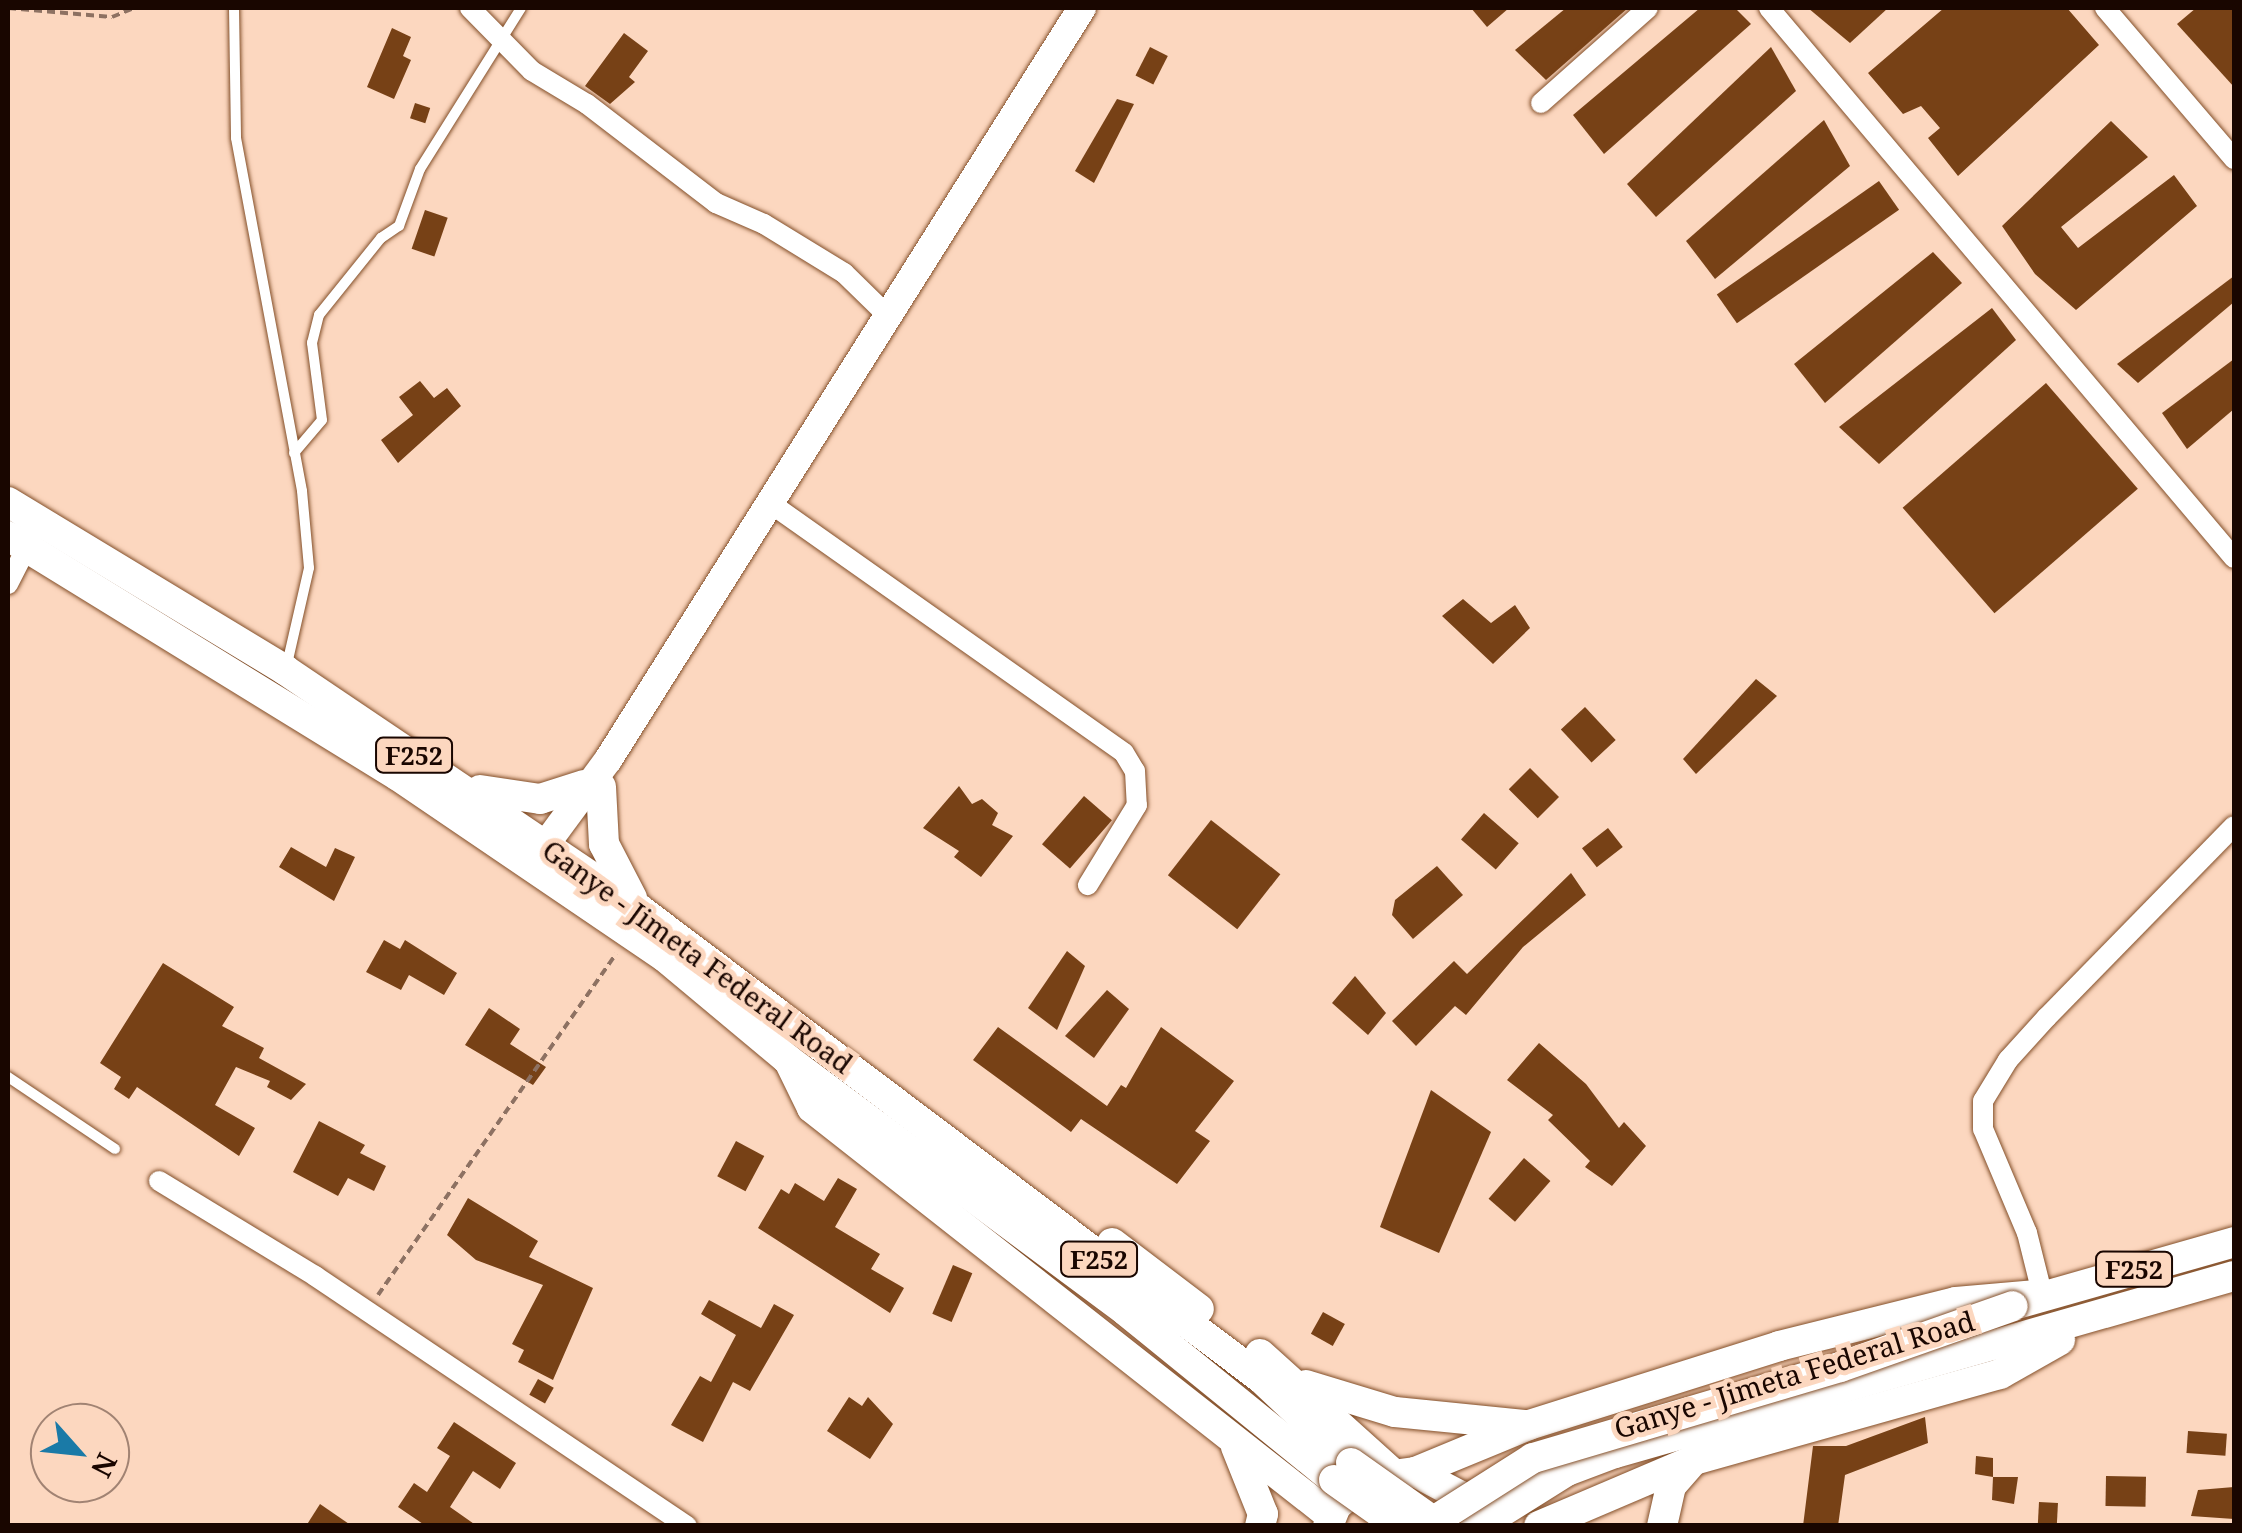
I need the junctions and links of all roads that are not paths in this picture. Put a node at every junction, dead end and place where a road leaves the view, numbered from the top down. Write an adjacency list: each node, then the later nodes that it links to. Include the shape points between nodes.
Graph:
1 (234, 8): 12 (lane, via 236,138)
2 (470, 8): 8 (street)
3 (521, 8): 8 (lane)
4 (1082, 8): 11 (main road)
5 (1648, 8): 9 (street)
6 (1770, 8): 15 (street)
7 (2105, 8): 10 (street)
8 (499, 40): 11 (street, via 716,203 844,274); 12 (lane, via 420,169 398,226 319,315 312,343 322,420)
9 (1541, 103)
10 (2234, 159)
11 (888, 316): 13 (main road)
12 (294, 453): 17 (lane, via 309,568)
13 (770, 503): 18 (main road); 22 (street, via 1124,753 1135,771 1138,806)
14 (17, 522): 16 (street); 17 (main road, Ganye - Jimeta Federal Road / F252); 23 (main road, Ganye - Jimeta Federal Road / F252, via 381,765)
15 (2234, 558)
16 (8, 584)
17 (285, 670): 19 (main road, Ganye - Jimeta Federal Road / F252)
18 (597, 778): 19 (main road, via 540,799); 21 (main road); 23 (main road, via 604,844)
19 (466, 788): 21 (main road, Ganye - Jimeta Federal Road / F252)
20 (2234, 826): 32 (street, via 2118,939 2008,1060 1983,1101 1983,1129 2027,1233)
21 (553, 848): 23 (main road, Ganye - Jimeta Federal Road / F252)
22 (1088, 885)
23 (636, 921): 24 (main road, Ganye - Jimeta Federal Road / F252); 25 (main road, Ganye - Jimeta Federal Road / F252)
24 (806, 1030): 26 (main road, Ganye - Jimeta Federal Road / F252); 34 (main road, via 865,1059)
25 (788, 1059): 26 (main road, Ganye - Jimeta Federal Road / F252); 36 (main road, via 812,1108)
26 (832, 1072): 38 (main road, Ganye - Jimeta Federal Road / F252, via 1262,1378)
27 (8, 1077): 28 (lane)
28 (115, 1149)
29 (159, 1181): 41 (street)
30 (2234, 1242): 32 (main road, Ganye - Jimeta Federal Road / F252)
31 (2234, 1276): 33 (main road, Ganye - Jimeta Federal Road / F252)
32 (2030, 1298): 35 (main road, via 1956,1302 1780,1346); 44 (main road, Ganye - Jimeta Federal Road / F252, bridge, via 1840,1366 1532,1458)
33 (2110, 1311): 37 (main road, via 2000,1374); 46 (main road, Ganye - Jimeta Federal Road / F252, via 1615,1453 1567,1472)
34 (1298, 1383): 35 (main road, via 1395,1412); 39 (main road)
35 (1529, 1425): 39 (main road)
36 (1236, 1447): 40 (main road); 42 (main road, via 1262,1514)
37 (1694, 1460): 47 (main road); 48 (main road, via 1671,1486)
38 (1343, 1471): 43 (main road, bridge); 45 (main road, bridge)
39 (1403, 1472): 40 (main road, via 1351,1489); 46 (main road, F252, via 1461,1496)
40 (1330, 1521)
41 (687, 1526)
42 (1260, 1526)
43 (1400, 1526)
44 (1426, 1526)
45 (1440, 1526)
46 (1479, 1526)
47 (1540, 1526)
48 (1662, 1526)

